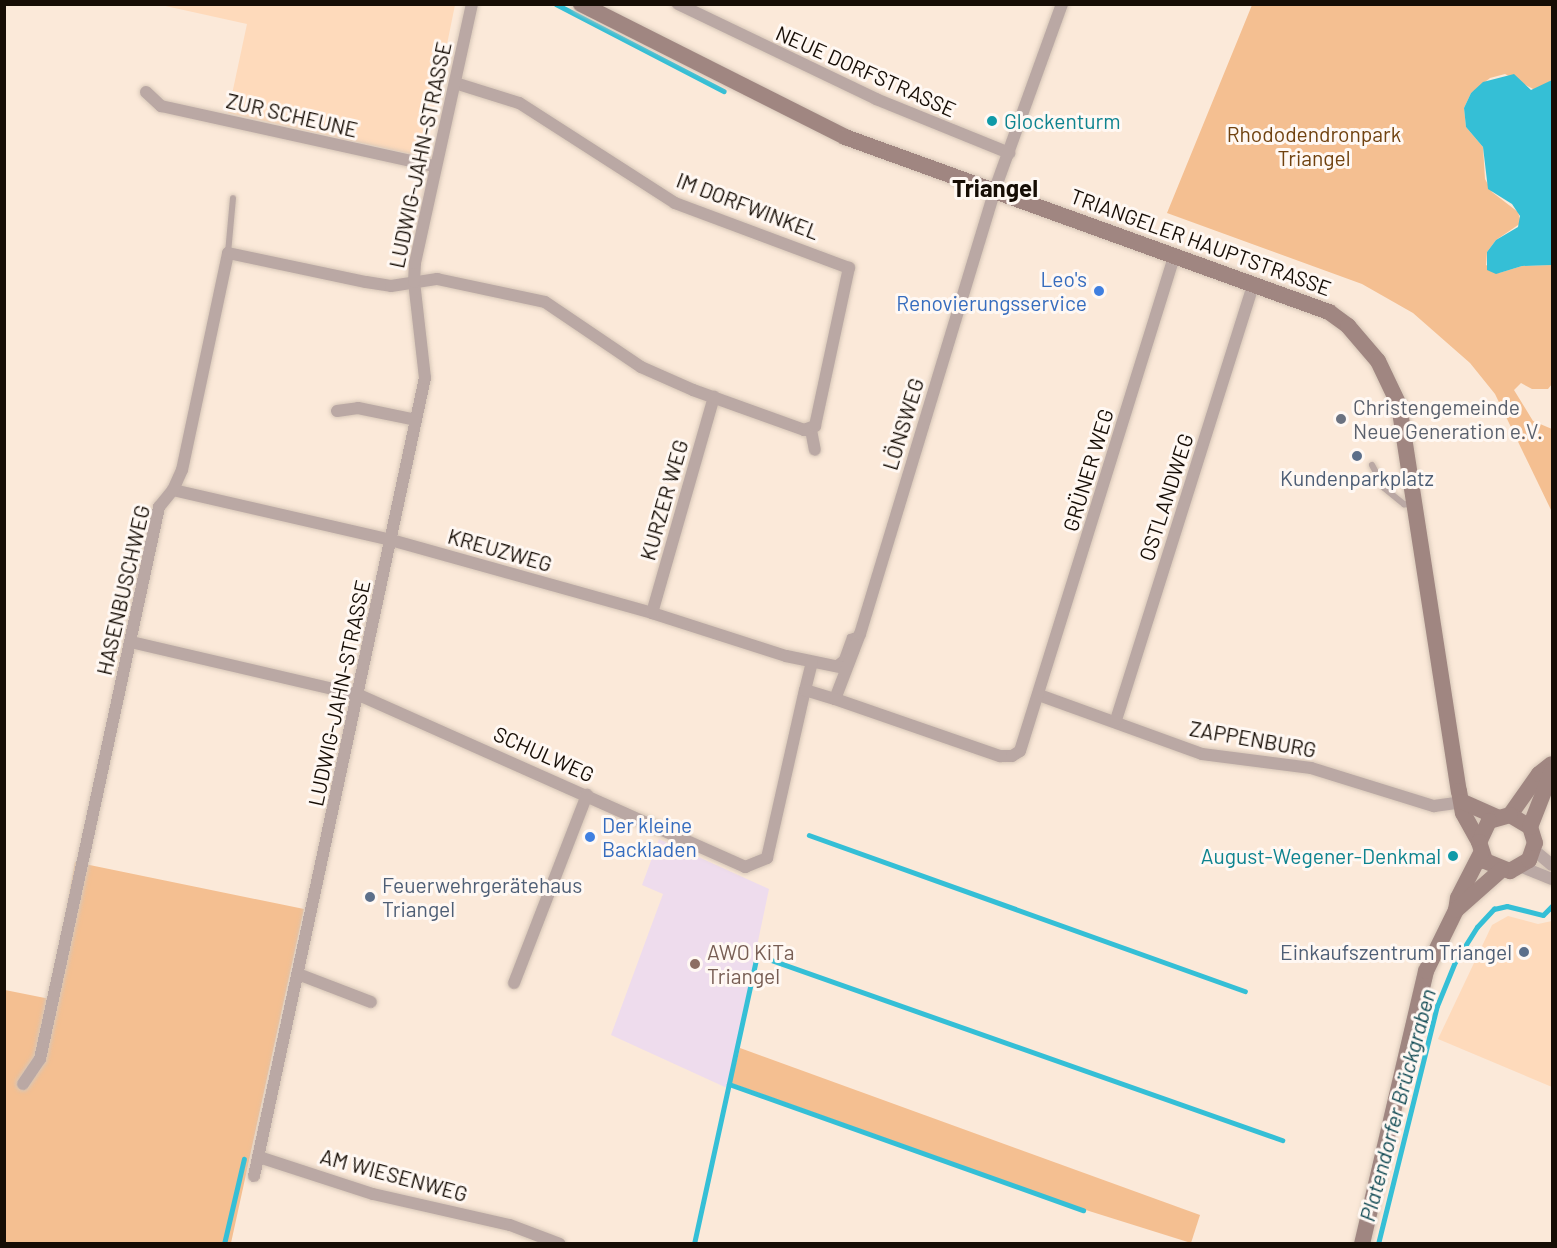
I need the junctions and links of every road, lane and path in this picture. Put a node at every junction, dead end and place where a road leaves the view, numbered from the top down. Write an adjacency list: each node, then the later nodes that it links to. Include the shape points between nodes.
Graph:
1 (472, 4): 5 (street, LUDWIG-JAHN-STRASSE)
2 (581, 4): 9 (street, TRIANGELER HAUPTSTRASSE, via 845,137)
3 (678, 4): 7 (street, NEUE DORFSTRASSE, via 855,90)
4 (1062, 4): 7 (street, LÖNSWEG)
5 (455, 83): 8 (street, LUDWIG-JAHN-STRASSE); 18 (street, IM DORFWINKEL, via 519,103 675,203 849,268)
6 (146, 92): 8 (street, ZUR SCHEUNE, via 161,106)
7 (1009, 153): 9 (street, LÖNSWEG)
8 (434, 166): 13 (street, LUDWIG-JAHN-STRASSE)
9 (996, 189): 12 (street, TRIANGELER HAUPTSTRASSE); 27 (street, LÖNSWEG, via 860,634)
10 (233, 198): 11 (lane)
11 (228, 253): 13 (street, via 391,286); 21 (street, HASENBUSCHWEG, via 182,470)
12 (1174, 257): 14 (street, TRIANGELER HAUPTSTRASSE); 30 (street, GRÜNER WEG)
13 (414, 282): 15 (street, via 437,279 545,302 641,367); 17 (street, LUDWIG-JAHN-STRASSE, via 425,364)
14 (1254, 285): 22 (street, TRIANGELER HAUPTSTRASSE, via 1329,312 1363,341 1399,405); 32 (street, OSTLANDWEG)
15 (714, 398): 18 (street); 24 (street, KURZER WEG)
16 (337, 411): 17 (street, via 358,408)
17 (416, 420): 23 (street, LUDWIG-JAHN-STRASSE)
18 (811, 430): 19 (street, IM DORFWINKEL)
19 (815, 450)
20 (1372, 465): 22 (lane, via 1384,488 1404,504)
21 (173, 490): 23 (street, KREUZWEG); 25 (street, HASENBUSCHWEG, via 159,507)
22 (1417, 505): 36 (street, TRIANGELER HAUPTSTRASSE)
23 (391, 540): 24 (street, KREUZWEG); 29 (street, LUDWIG-JAHN-STRASSE)
24 (652, 613): 26 (street, KREUZWEG)
25 (131, 642): 29 (street, SCHULWEG); 49 (street, HASENBUSCHWEG, via 40,1059)
26 (812, 662): 27 (street, KREUZWEG); 28 (street, SCHULWEG)
27 (839, 667): 31 (street, LÖNSWEG)
28 (805, 690): 31 (street); 35 (street, SCHULWEG, via 767,858 756,866 745,867)
29 (359, 695): 35 (street, SCHULWEG); 46 (street, LUDWIG-JAHN-STRASSE)
30 (1039, 695): 31 (street, via 1020,751 1012,756 1000,756); 32 (street, ZAPPENBURG)
31 (836, 699)
32 (1116, 720): 36 (street, ZAPPENBURG, via 1202,754 1311,768 1434,806)
33 (1552, 764): 37 (street)
34 (1552, 771): 38 (street)
35 (587, 795): 47 (street)
36 (1463, 802): 37 (street); 39 (street, TRIANGELER HAUPTSTRASSE, via 1463,813)
37 (1503, 816): 38 (street); 39 (street, via 1484,827)
38 (1530, 826): 40 (street)
39 (1480, 848): 43 (street); 45 (street)
40 (1534, 850): 41 (street); 42 (street)
41 (1552, 865)
42 (1522, 867): 43 (street); 44 (street)
43 (1500, 870): 45 (street)
44 (1552, 879)
45 (1456, 910): 55 (street, via 1438,941 1415,1006)
46 (298, 974): 48 (street); 50 (street, LUDWIG-JAHN-STRASSE)
47 (514, 983)
48 (371, 1002)
49 (22, 1084)
50 (259, 1157): 51 (street, LUDWIG-JAHN-STRASSE); 52 (street, AM WIESENWEG, via 373,1194)
51 (254, 1176)
52 (519, 1230): 53 (street); 54 (street, AM WIESENWEG)
53 (531, 1244)
54 (560, 1244)
55 (1362, 1244)

